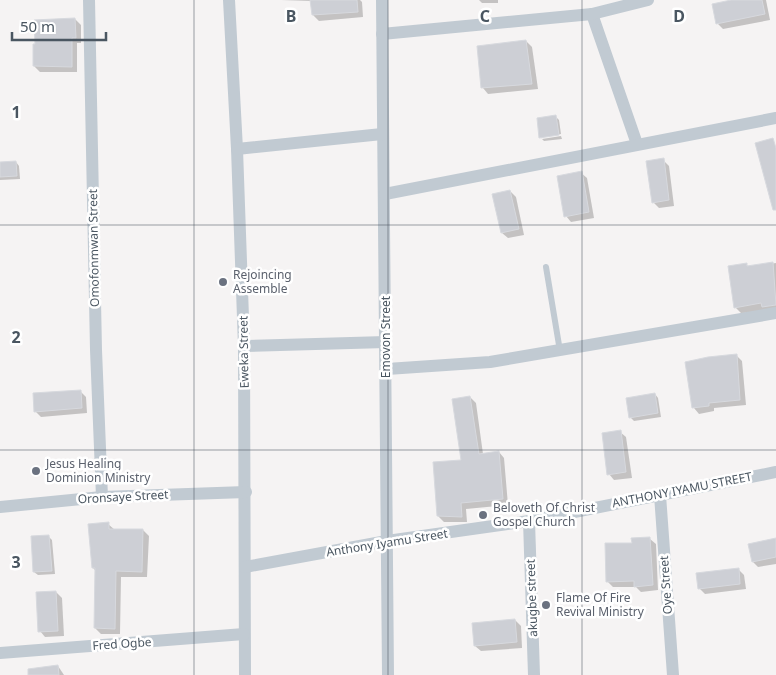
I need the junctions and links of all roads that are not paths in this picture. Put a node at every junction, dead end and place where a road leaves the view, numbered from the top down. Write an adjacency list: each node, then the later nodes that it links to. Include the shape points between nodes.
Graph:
1 (89, 0): 21 (street, Omofonmwan Street)
2 (229, 0): 10 (street, Eweka Street)
3 (382, 0): 6 (street, Emovon Street)
4 (648, 0): 5 (street)
5 (592, 14): 6 (street); 9 (street)
6 (382, 34): 8 (street, Emovon Street)
7 (776, 118): 9 (street)
8 (382, 134): 10 (street); 11 (street, Emovon Street)
9 (637, 144): 11 (street)
10 (237, 149): 15 (street, Eweka Street)
11 (386, 194): 14 (street, Emovon Street)
12 (546, 267): 16 (lane)
13 (776, 313): 16 (street)
14 (386, 342): 15 (street); 17 (street, Emovon Street)
15 (244, 346): 19 (street, Eweka Street)
16 (560, 351): 17 (street, via 490,362)
17 (387, 369): 24 (street, Emovon Street)
18 (776, 472): 20 (street, ANTHONY IYAMU STREET)
19 (246, 492): 21 (street, Oronsaye Street); 25 (street, Eweka Street)
20 (660, 495): 23 (street, ANTHONY IYAMU STREET); 31 (street, Oye Street)
21 (102, 497): 22 (street, Oronsaye Street)
22 (0, 507)
23 (529, 521): 24 (street, Anthony Iyamu Street); 30 (street, akugbe street)
24 (388, 542): 25 (street, Anthony Iyamu Street); 29 (street, Emovon Street)
25 (245, 567): 26 (street, Eweka Street)
26 (244, 634): 27 (street, Fred Ogbe); 28 (street, Eweka Street)
27 (0, 653)
28 (245, 675)
29 (388, 675)
30 (534, 675)
31 (673, 675)

